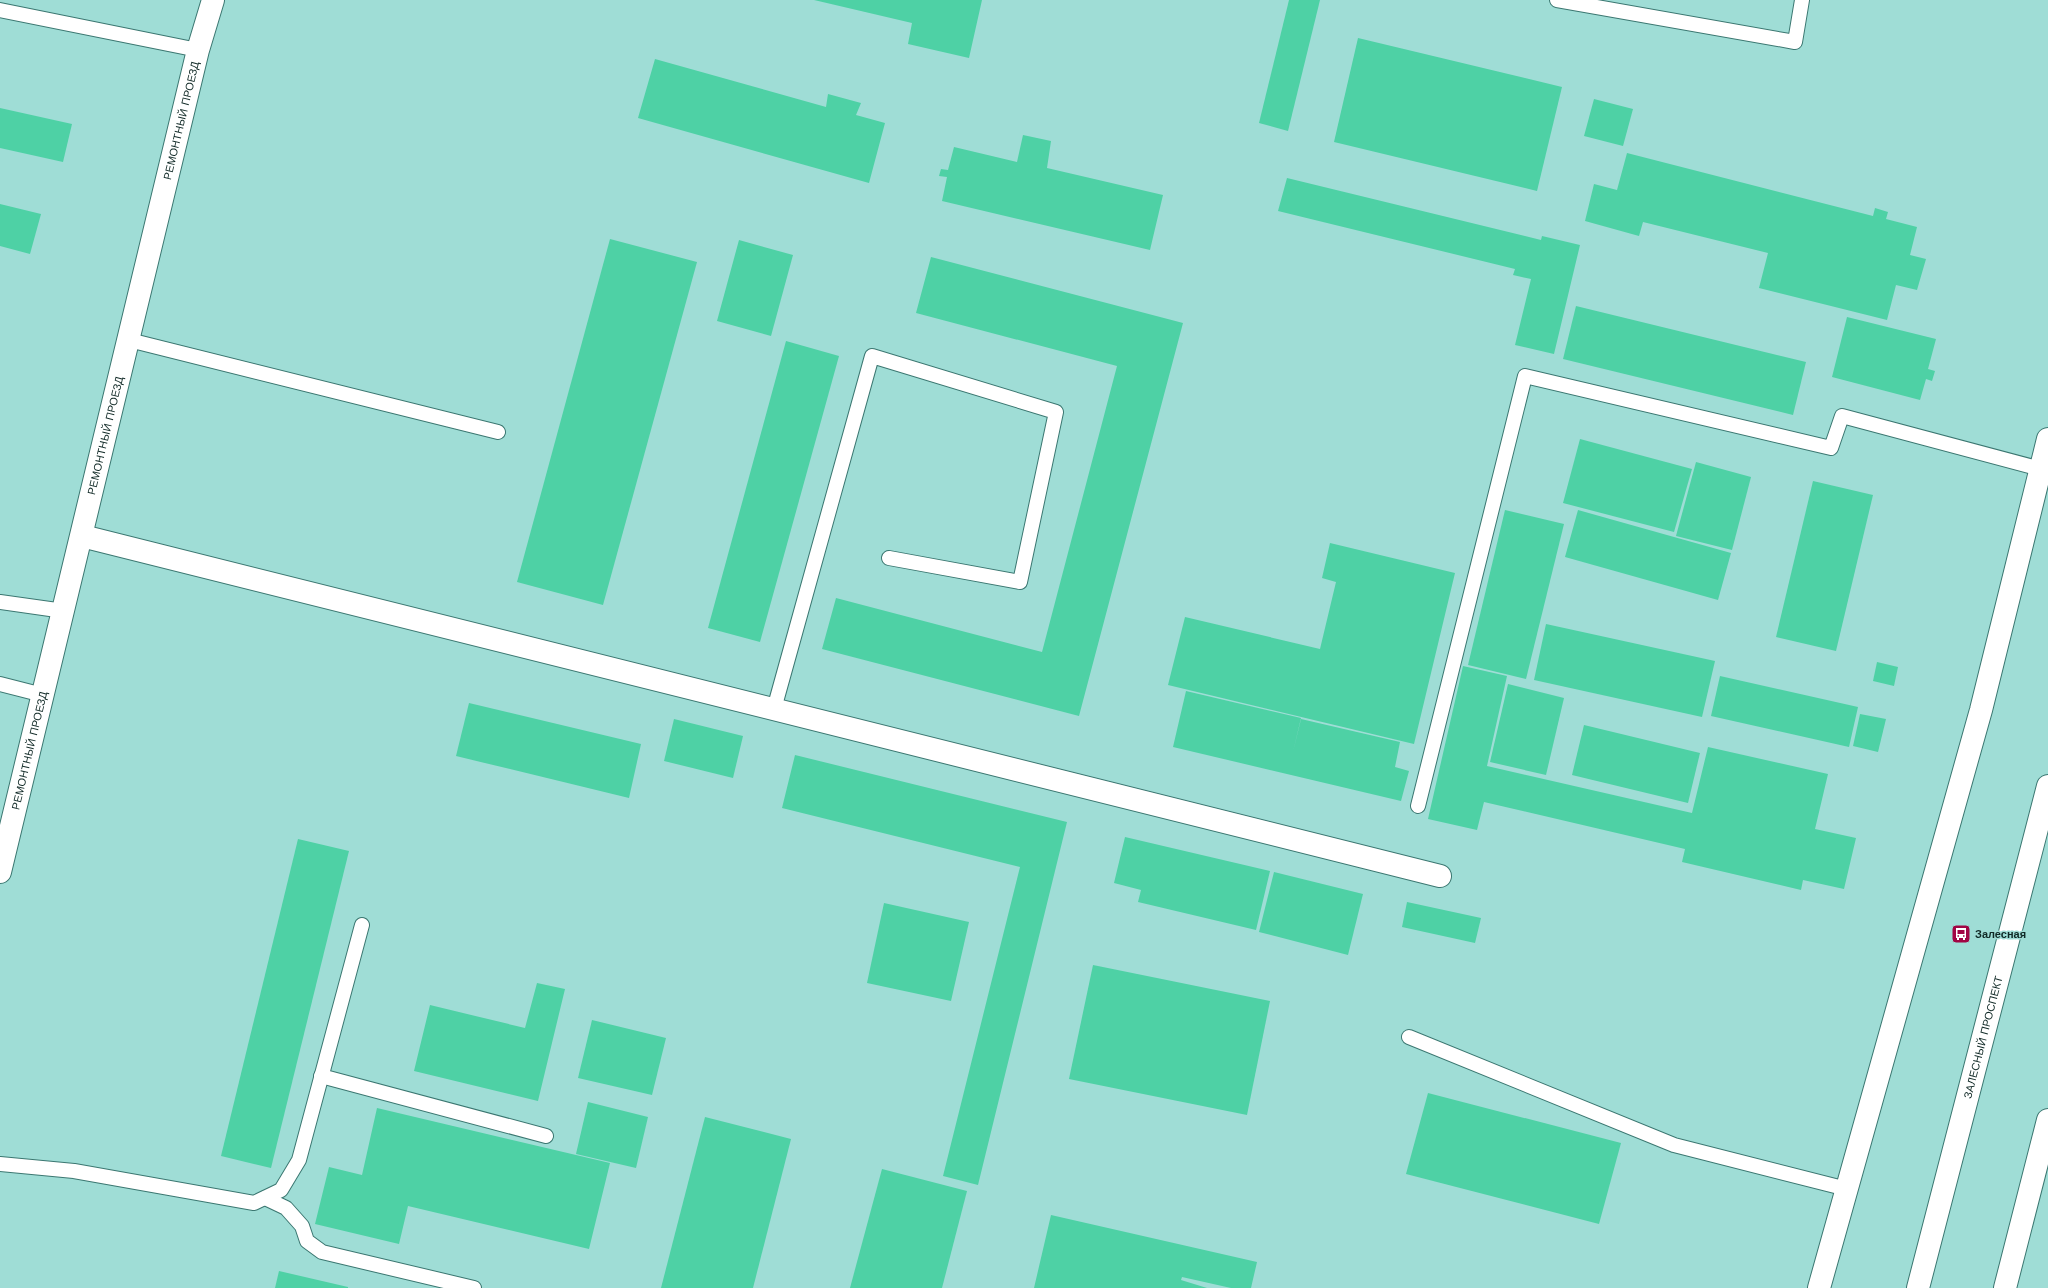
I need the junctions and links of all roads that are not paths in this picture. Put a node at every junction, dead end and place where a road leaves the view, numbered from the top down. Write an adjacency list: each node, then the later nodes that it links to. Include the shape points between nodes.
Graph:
1 (213, 0): 5 (street, РЕМОНТНЫЙ ПРОЕЗД)
2 (1557, 0): 3 (lane, via 1794,42)
3 (1802, 0)
4 (0, 10): 5 (lane)
5 (198, 50): 6 (street, РЕМОНТНЫЙ ПРОЕЗД)
6 (129, 340): 7 (lane); 10 (street, РЕМОНТНЫЙ ПРОЕЗД)
7 (498, 432)
8 (2048, 439): 9 (street)
9 (2040, 469): 18 (lane, via 1842,416 1831,448 1526,376); 28 (street, via 1981,710)
10 (82, 536): 13 (street, РЕМОНТНЫЙ ПРОЕЗД); 16 (street)
11 (889, 558): 16 (lane, via 1020,582 1056,412 872,356)
12 (0, 602): 13 (lane)
13 (64, 611): 15 (street, РЕМОНТНЫЙ ПРОЕЗД)
14 (0, 684): 15 (lane)
15 (43, 695): 19 (street, РЕМОНТНЫЙ ПРОЕЗД)
16 (774, 709): 21 (street)
17 (2048, 786): 32 (street, ЗАЛЕСНЫЙ ПРОСПЕКТ)
18 (1418, 806)
19 (6, 824): 20 (street, РЕМОНТНЫЙ ПРОЕЗД)
20 (0, 872)
21 (1440, 876)
22 (362, 925): 24 (lane)
23 (1409, 1037): 28 (lane, via 1674,1145)
24 (321, 1076): 26 (lane); 29 (lane, via 299,1160 280,1190)
25 (2048, 1120): 33 (street)
26 (546, 1136)
27 (0, 1164): 29 (lane, via 74,1171 254,1203)
28 (1847, 1189): 31 (street)
29 (265, 1198): 30 (lane, via 286,1208 302,1226 307,1241 322,1252)
30 (474, 1288)
31 (1819, 1288)
32 (1918, 1288)
33 (2005, 1288)

